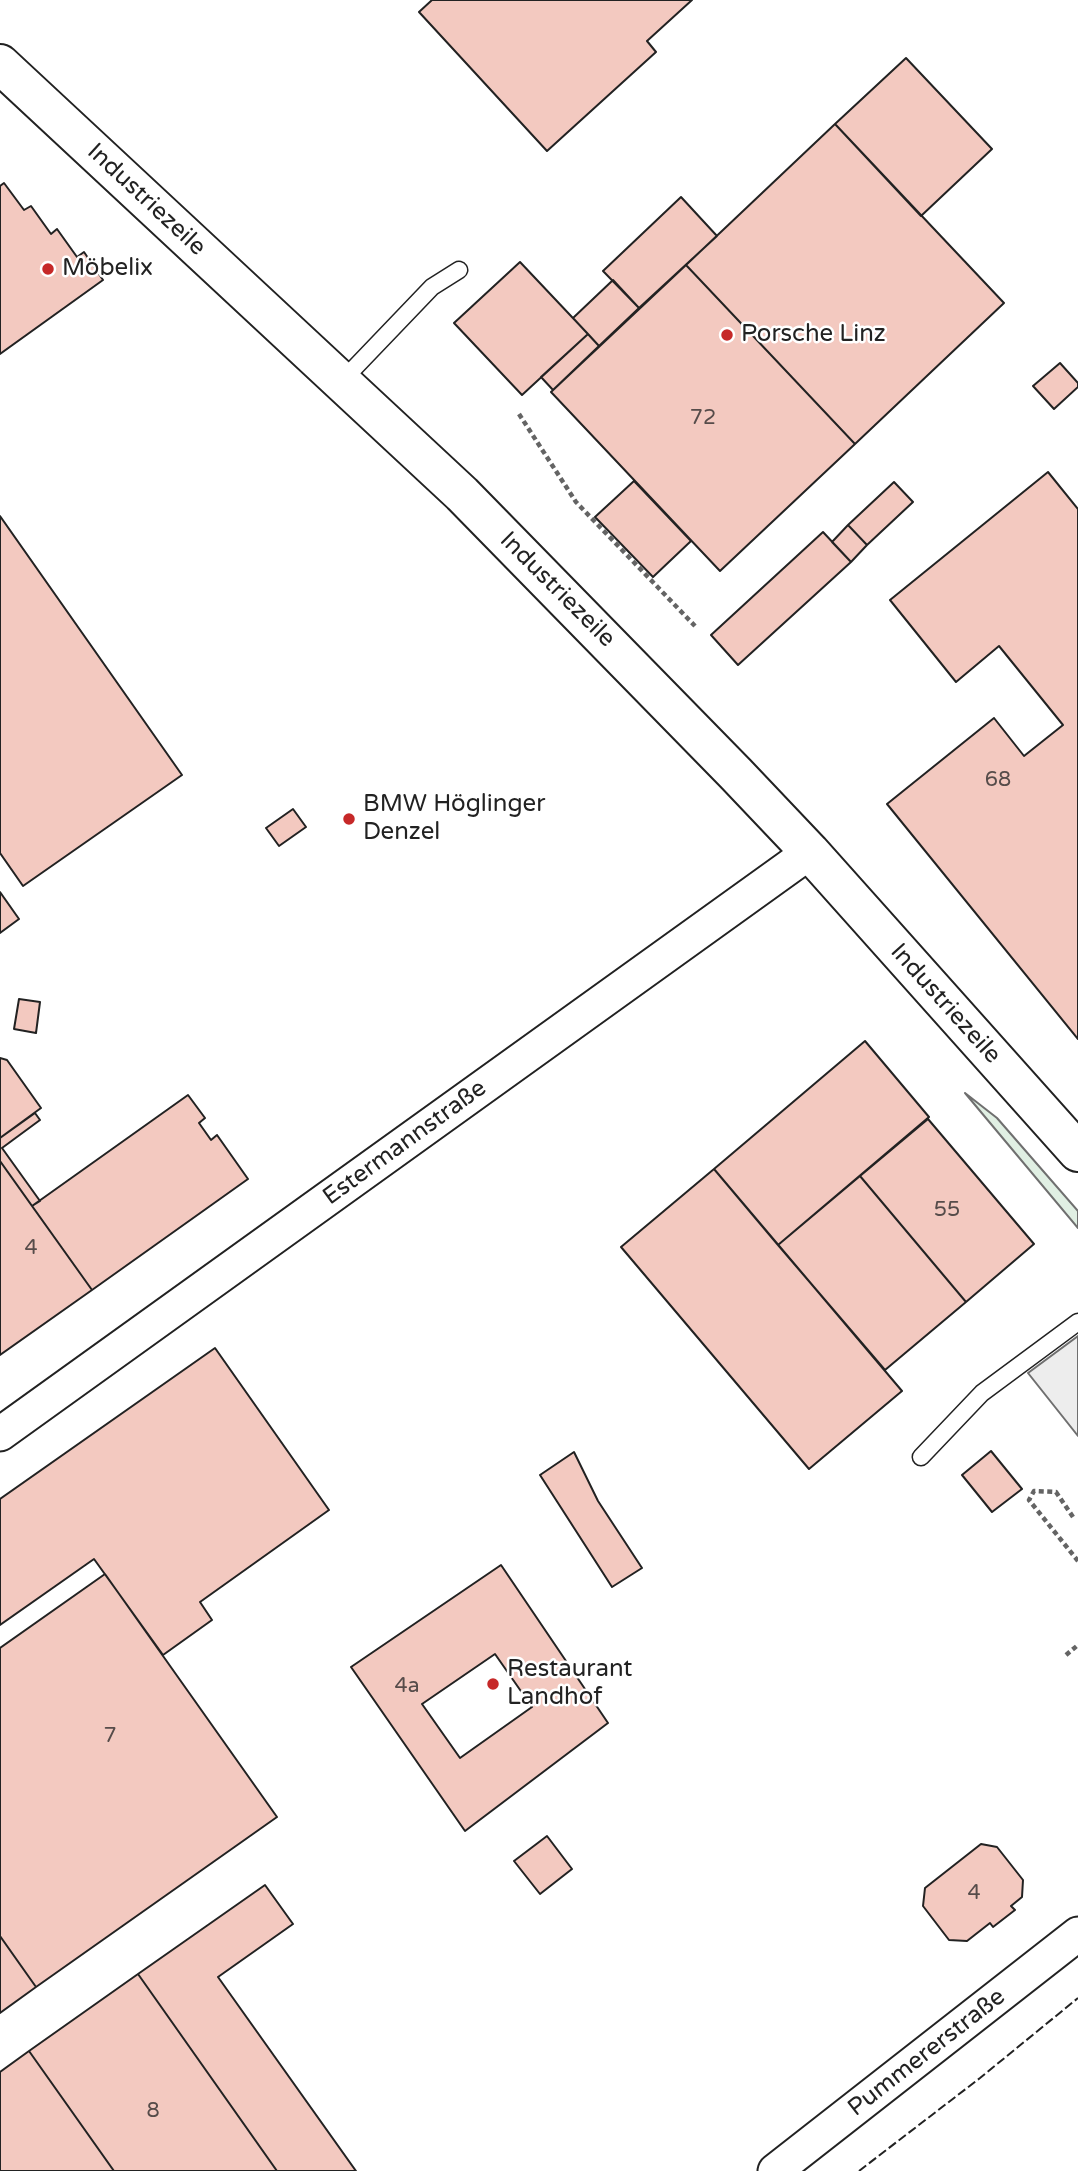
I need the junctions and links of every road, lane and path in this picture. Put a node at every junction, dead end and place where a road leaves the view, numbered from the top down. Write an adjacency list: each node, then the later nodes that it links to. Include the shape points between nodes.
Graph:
1 (0, 64): 3 (main road, Industriezeile)
2 (454, 265): 3 (lane)
3 (341, 382): 6 (main road, Industriezeile, via 462,494)
4 (519, 414): 5 (path, via 576,502)
5 (695, 626)
6 (810, 852): 7 (main road, Industriezeile); 9 (street, Estermannstraße)
7 (1078, 1152)
8 (1078, 1322): 10 (lane, via 982,1393)
9 (0, 1434)
10 (921, 1457)
11 (1073, 1517): 12 (path, via 1056,1492 1034,1491 1029,1500)
12 (1078, 1561)
13 (1078, 1645): 14 (path)
14 (1066, 1655)
15 (1078, 1934): 16 (street, Pummererstraße)
16 (775, 2171)

